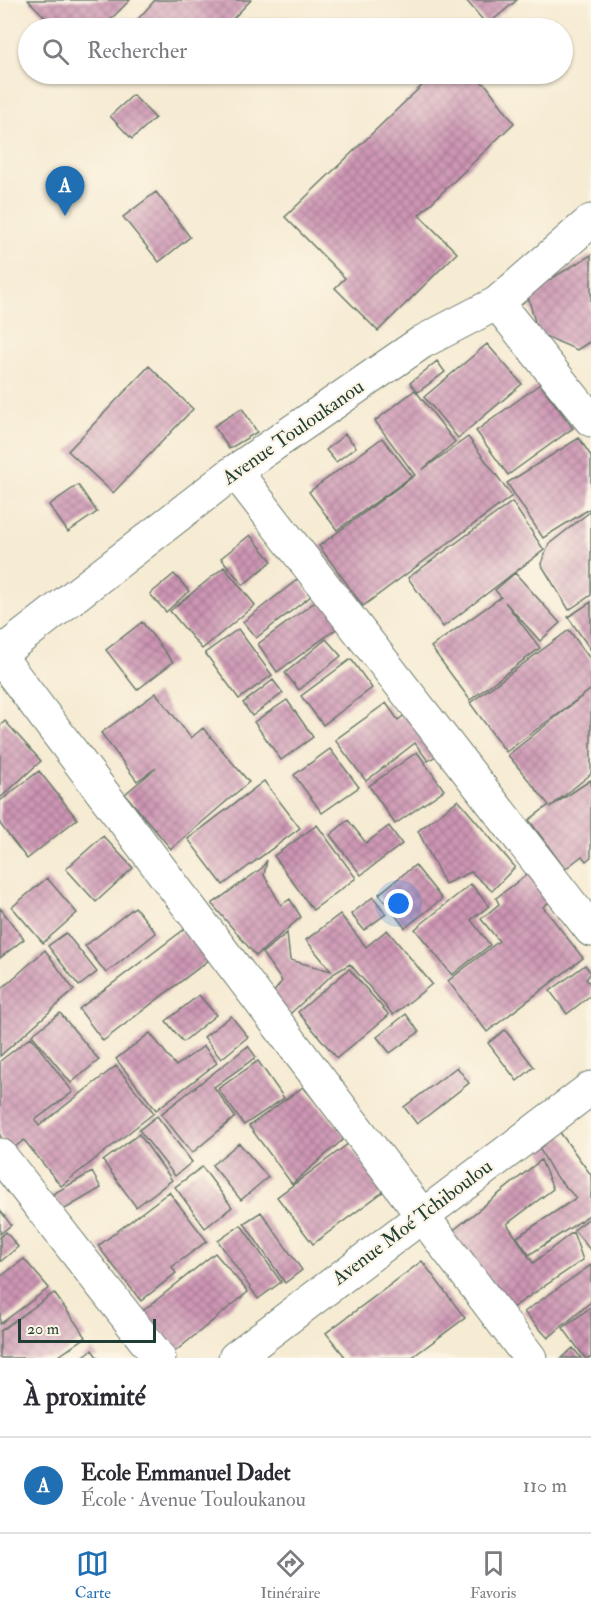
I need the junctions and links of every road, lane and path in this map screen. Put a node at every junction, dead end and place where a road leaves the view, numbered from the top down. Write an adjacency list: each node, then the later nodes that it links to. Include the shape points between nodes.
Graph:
1 (591, 221): 2 (street, Avenue Touloukanou)
2 (497, 303): 3 (street); 4 (street, Avenue Touloukanou, via 422,342)
3 (591, 420)
4 (235, 471): 5 (street, Avenue Touloukanou); 6 (street)
5 (0, 656): 9 (street)
6 (591, 930)
7 (591, 1088): 9 (street, Avenue Moé Tchiboulou)
8 (0, 1155): 10 (street)
9 (420, 1215): 11 (street, Avenue Moé Tchiboulou); 12 (street)
10 (159, 1358)
11 (235, 1358)
12 (530, 1358)

